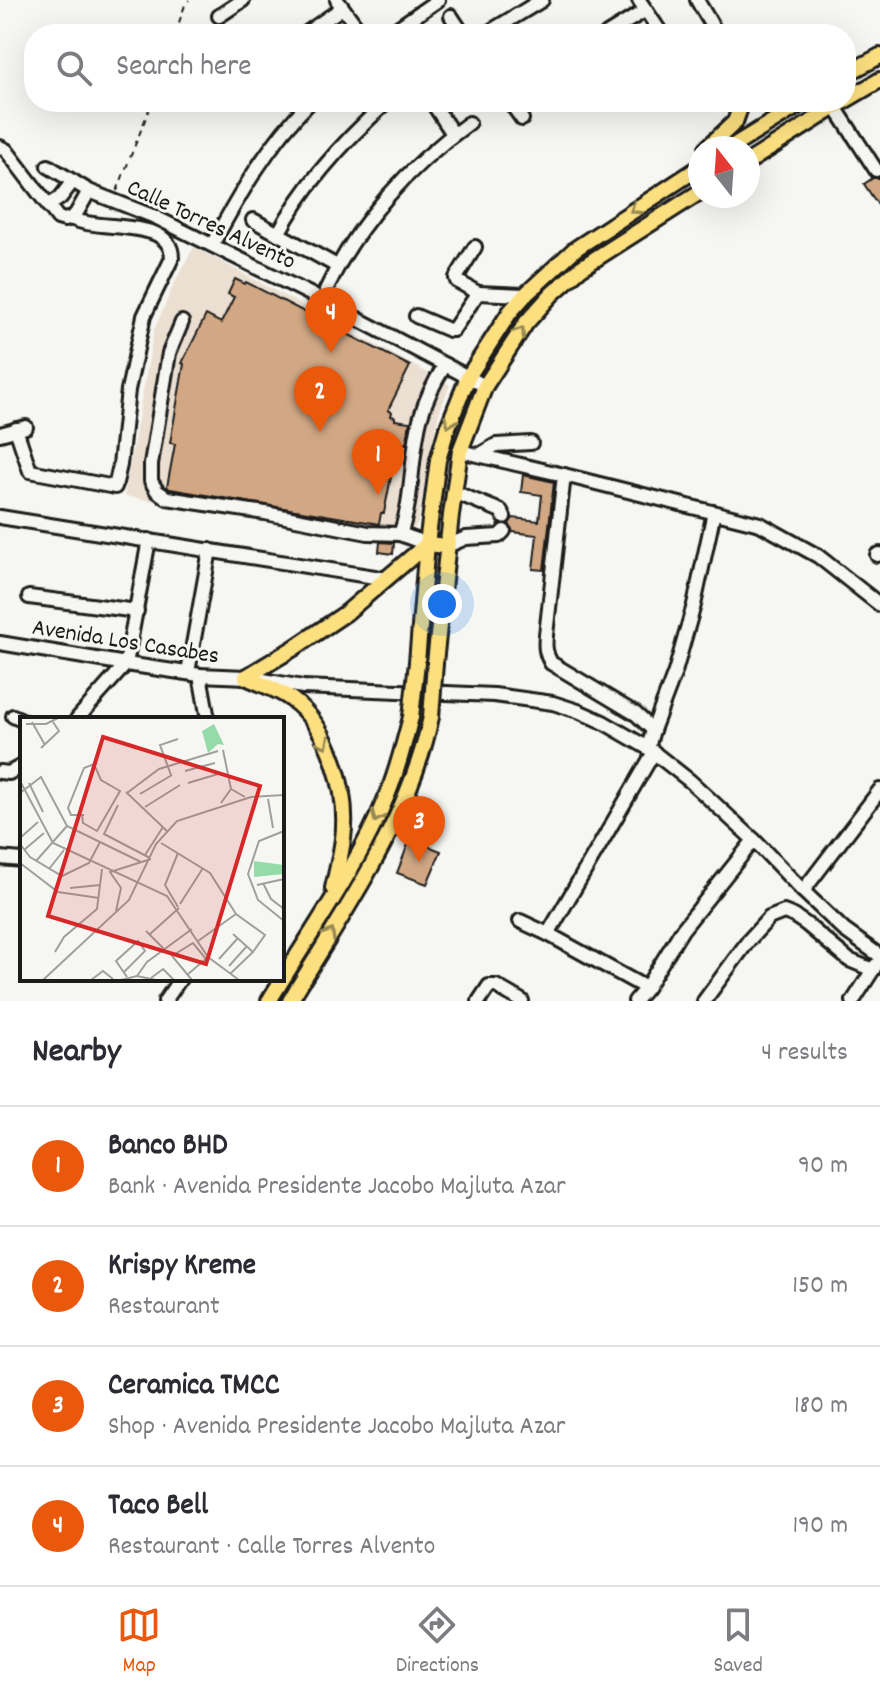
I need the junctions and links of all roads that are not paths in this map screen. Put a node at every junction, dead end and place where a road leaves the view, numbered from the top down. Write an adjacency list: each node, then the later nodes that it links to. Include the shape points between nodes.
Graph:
1 (243, 0): 7 (street)
2 (438, 0): 11 (street)
3 (541, 0): 13 (street)
4 (697, 0): 16 (street)
5 (339, 4): 9 (street); 10 (street)
6 (642, 5): 14 (street); 15 (street)
7 (219, 16)
8 (451, 16): 12 (street)
9 (316, 24)
10 (354, 24)
11 (403, 24)
12 (456, 24)
13 (502, 24)
14 (619, 24)
15 (655, 24)
16 (711, 24)
17 (880, 56): 18 (main road)
18 (856, 68)
19 (880, 80): 20 (main road)
20 (856, 95)
21 (299, 112): 48 (street, via 260,164)
22 (377, 112): 47 (street, via 298,198)
23 (439, 112): 31 (street)
24 (517, 112): 29 (street)
25 (738, 112): 32 (main road)
26 (788, 112): 33 (main road)
27 (828, 112): 35 (main road)
28 (847, 112): 38 (street)
29 (522, 119)
30 (469, 123): 31 (street)
31 (453, 134): 50 (street, via 384,199)
32 (720, 136)
33 (749, 136)
34 (0, 147): 44 (street)
35 (760, 154)
36 (688, 165): 41 (main road)
37 (48, 166): 40 (street, Calle Torres Alvento)
38 (876, 170)
39 (688, 174): 41 (main road)
40 (73, 181): 42 (street, Calle Torres Alvento); 44 (street)
41 (662, 190): 53 (main road, one-way to 53, via 575,249)
42 (89, 191): 45 (street); 48 (street, Calle Torres Alvento)
43 (688, 200): 58 (main road, one-way to 43, via 552,294 581,268)
44 (48, 206): 45 (street, via 58,218)
45 (71, 218): 59 (street, via 156,232 172,249 144,316 115,487 30,471 21,428)
46 (253, 220): 47 (street)
47 (278, 234): 50 (street)
48 (212, 245): 56 (street, Calle Torres Alvento)
49 (475, 247): 52 (street, via 456,278)
50 (337, 266): 51 (street)
51 (326, 290)
52 (478, 293): 53 (street); 54 (street, via 453,330)
53 (525, 295): 57 (main road)
54 (416, 316)
55 (182, 322): 69 (street, via 169,353 151,464 157,491 167,498)
56 (445, 365): 57 (street, Calle Torres Alvento); 69 (street, via 420,419)
57 (468, 377): 58 (street, Calle Torres Alvento); 71 (main road, one-way to 71, via 438,460)
58 (485, 386): 61 (main road)
59 (0, 434)
60 (531, 443): 62 (street, via 496,445)
61 (460, 451): 62 (street); 64 (main road)
62 (479, 455): 63 (street)
63 (564, 475): 65 (street); 84 (street, via 547,657)
64 (454, 492): 67 (street, via 501,511); 72 (main road)
65 (714, 512): 76 (street, via 779,533); 84 (street, via 694,605)
66 (0, 517): 70 (street)
67 (504, 517)
68 (504, 531): 72 (street)
69 (400, 534): 71 (street)
70 (149, 540): 73 (street); 77 (street)
71 (427, 544): 72 (main road); 74 (main road); 93 (main road, one-way to 93, bridge, via 411,717 401,757 371,830)
72 (447, 546): 103 (main road, one-way to 72, bridge, via 404,803 431,717)
73 (210, 550): 74 (street); 80 (street)
74 (387, 579): 81 (main road, via 325,629)
75 (29, 597): 77 (street)
76 (880, 605)
77 (137, 611): 79 (street)
78 (0, 643): 79 (street, Avenida Los Casabes)
79 (126, 664): 80 (street, Avenida Los Casabes); 82 (street)
80 (194, 674): 81 (street, Avenida Los Casabes); 83 (street)
81 (246, 677): 85 (street, Avenida Los Casabes, via 303,687 494,695 553,703 603,722); 93 (main road, one-way to 93, via 290,698 309,716 340,780 343,837)
82 (79, 717)
83 (207, 717)
84 (653, 730): 85 (street)
85 (651, 750): 89 (street, Avenida Los Casabes); 95 (street)
86 (20, 767): 87 (street)
87 (0, 772)
88 (880, 790): 92 (street)
89 (754, 840): 92 (street, Avenida Los Casabes); 100 (street, via 682,930)
90 (0, 858): 91 (street)
91 (20, 860)
92 (803, 891): 96 (street, Avenida Los Casabes)
93 (330, 900): 97 (main road)
94 (520, 921): 95 (street)
95 (548, 934): 100 (street)
96 (878, 962): 107 (street, via 849,960 784,912 759,929); 108 (street)
97 (284, 976)
98 (179, 981): 101 (street)
99 (281, 981): 102 (main road)
100 (646, 988): 106 (street)
101 (165, 1001)
102 (269, 1001)
103 (290, 1001)
104 (479, 1001): 105 (street, via 489,986)
105 (522, 1001)
106 (635, 1001)
107 (704, 1001)
108 (853, 1001)

